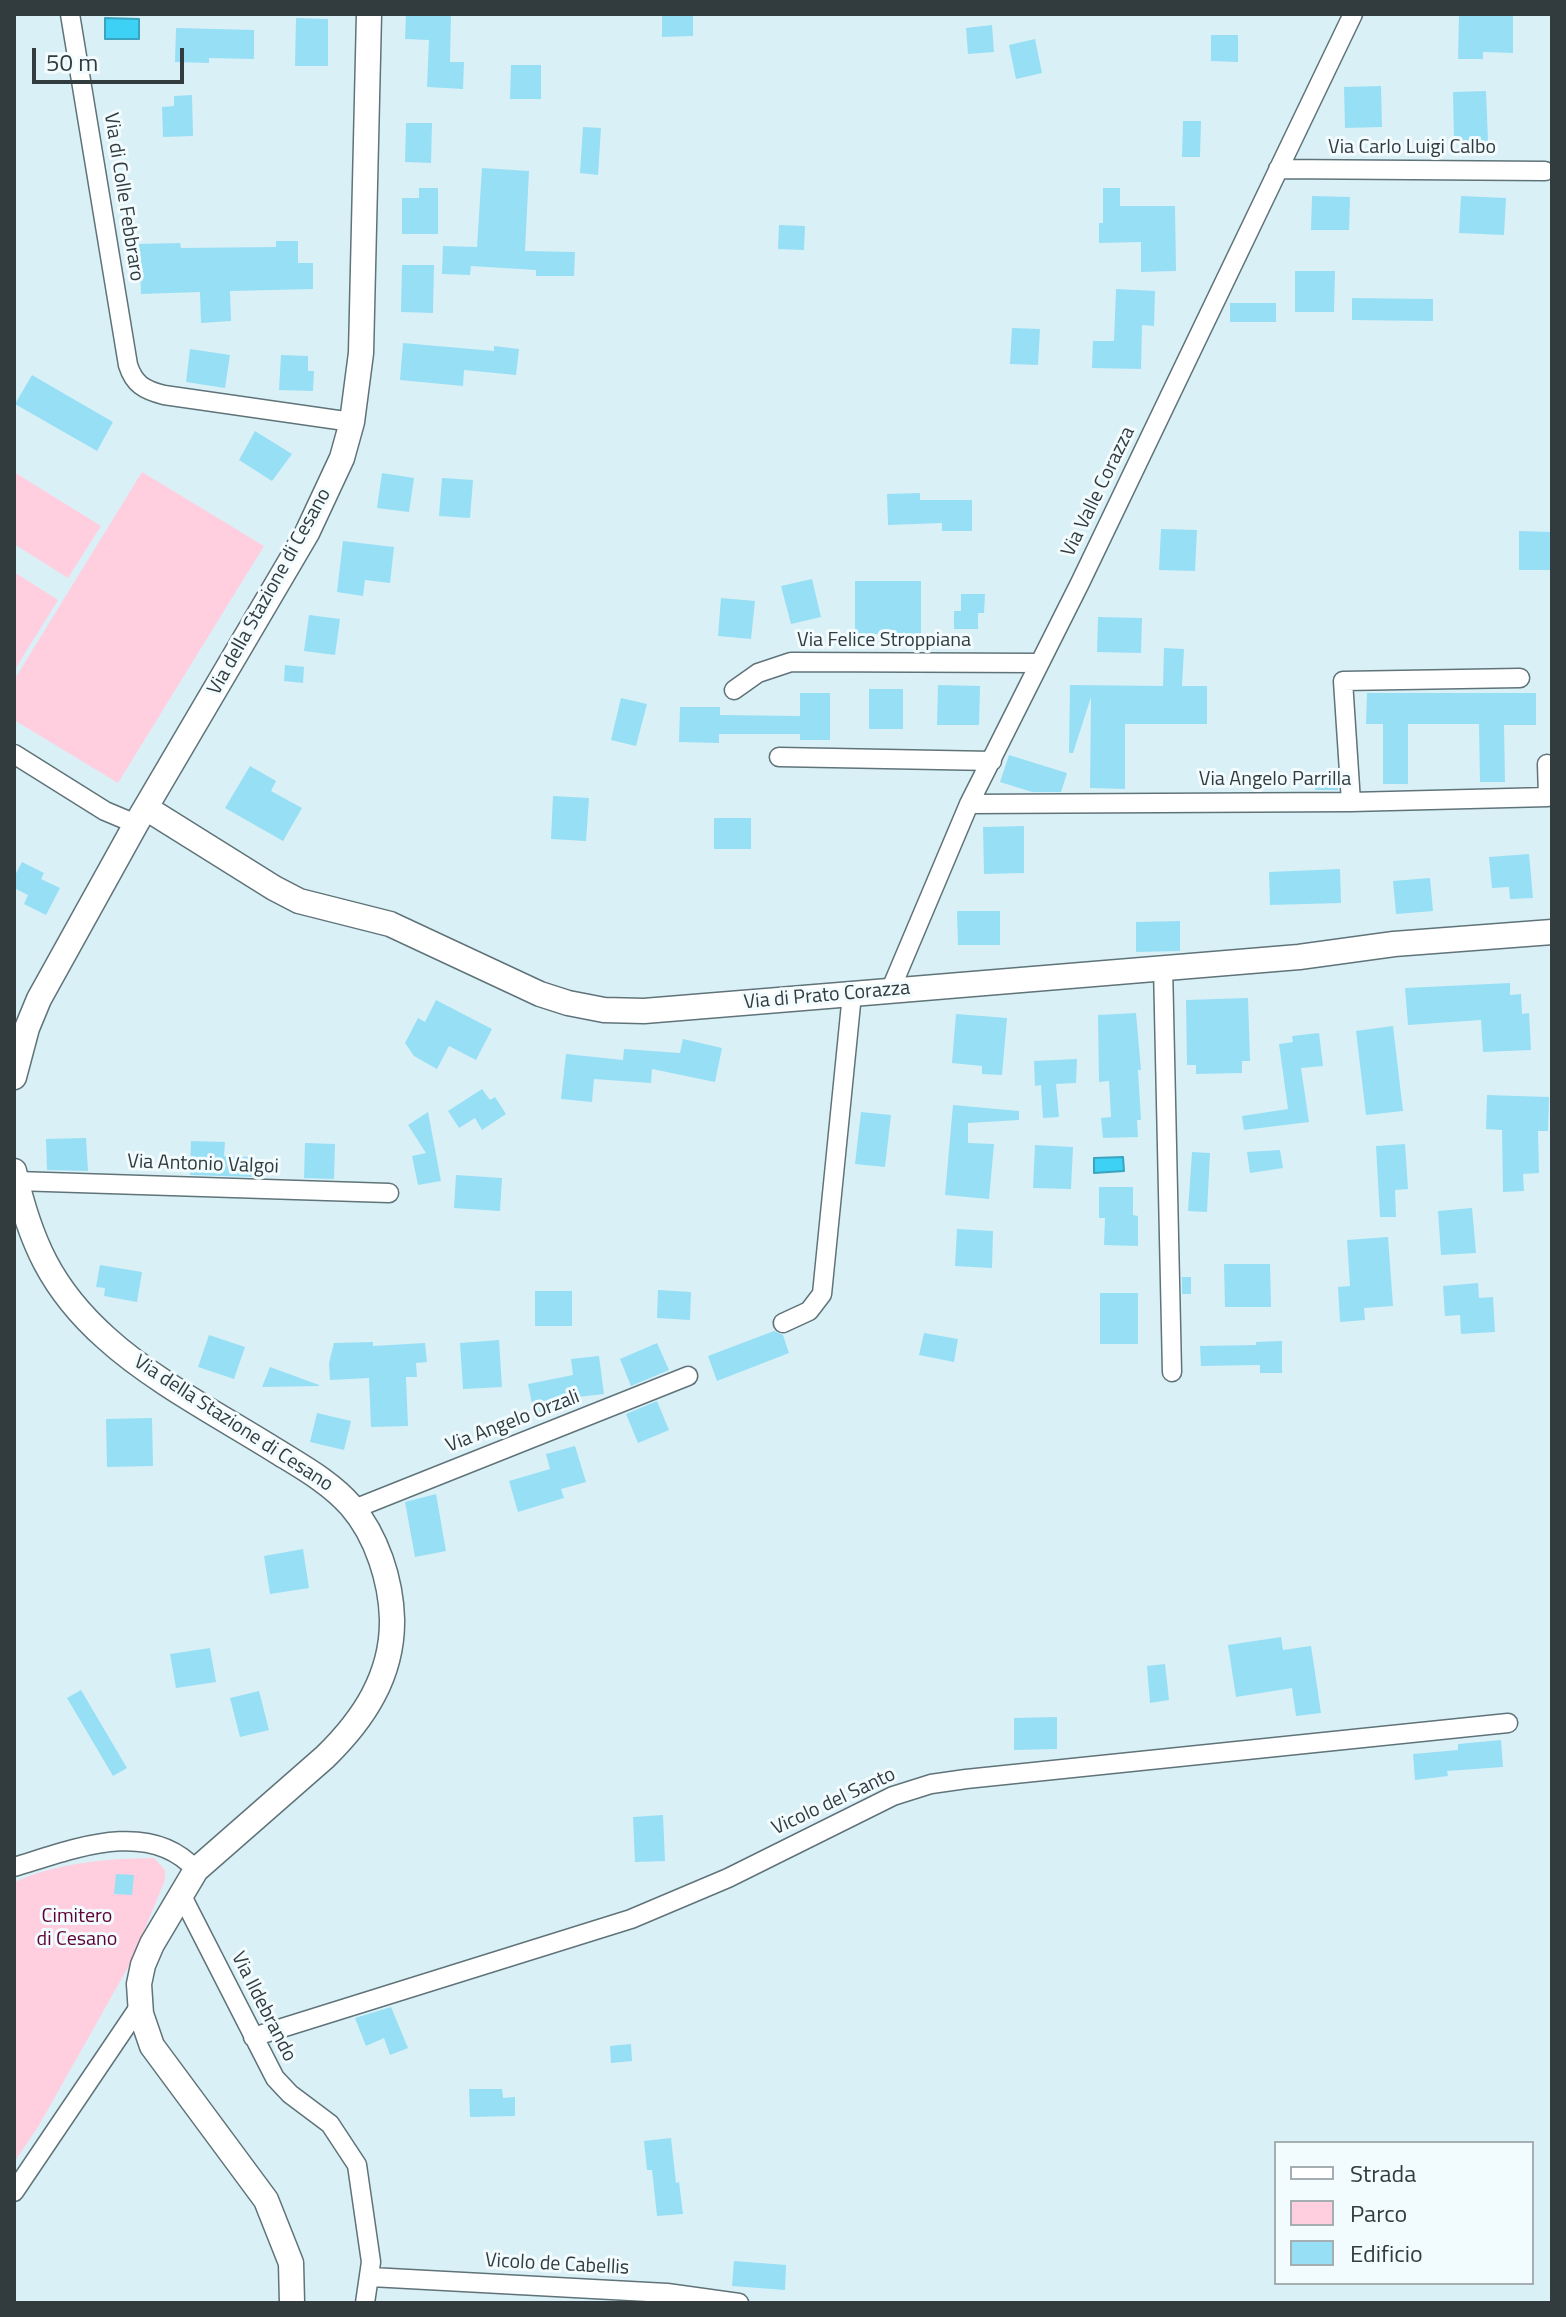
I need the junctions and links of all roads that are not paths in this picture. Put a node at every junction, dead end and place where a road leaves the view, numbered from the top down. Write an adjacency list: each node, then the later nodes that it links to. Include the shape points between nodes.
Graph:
1 (70, 14): 6 (street, Via di Colle Febbraro, via 128,365 139,385 173,397)
2 (369, 14): 6 (street, Via della Stazione di Cesano, via 363,314)
3 (1353, 14): 4 (street, Via Valle Corazza)
4 (1278, 169): 5 (street, Via Carlo Luigi Calbo); 7 (street, Via Valle Corazza)
5 (1545, 171)
6 (352, 422): 16 (street, Via della Stazione di Cesano, via 342,458 307,533)
7 (1040, 663): 9 (street, Via Felice Stroppiana, via 791,662 758,673); 12 (street, Via Valle Corazza)
8 (1520, 678): 14 (street, via 1343,681)
9 (734, 690)
10 (14, 754): 16 (street, via 105,811)
11 (779, 757): 12 (street)
12 (992, 761): 15 (street, Via Valle Corazza)
13 (1547, 764): 14 (street, Via Angelo Parrilla, via 1548,797)
14 (1351, 802): 15 (street, Via Angelo Parrilla)
15 (969, 804): 19 (street, Via Valle Corazza)
16 (141, 816): 20 (street, Via di Prato Corazza, via 286,895 390,924 568,1003 644,1011); 21 (street, Via della Stazione di Cesano, via 39,999)
17 (1552, 932): 18 (street, Via di Prato Corazza)
18 (1163, 966): 19 (street, Via di Prato Corazza); 25 (street)
19 (890, 991): 20 (street, Via di Prato Corazza)
20 (852, 994): 24 (street, via 822,1294 814,1308)
21 (14, 1077)
22 (15, 1176): 23 (street, Via Antonio Valgoi); 27 (street, Via della Stazione di Cesano, via 29,1229 45,1262 72,1302 107,1339 326,1482)
23 (389, 1193)
24 (783, 1323)
25 (1172, 1372)
26 (688, 1376): 27 (street, Via Angelo Orzali)
27 (354, 1509): 30 (street, Via della Stazione di Cesano, via 372,1539 389,1590 392,1633 372,1701 344,1738)
28 (1508, 1723): 33 (street, Vicolo del Santo, via 917,1788 631,1919)
29 (14, 1867): 30 (street, via 86,1846 135,1841 175,1851)
30 (196, 1870): 31 (street, Via della Stazione di Cesano)
31 (181, 1894): 32 (street, Via della Stazione di Cesano, via 143,1965); 33 (street, Via Ildebrando)
32 (139, 2007): 34 (street, Via della Stazione di Cesano); 36 (street, via 158,2057 266,2200 291,2263)
33 (253, 2037): 35 (street, Via Ildebrando, via 278,2082 330,2124 354,2159)
34 (14, 2192)
35 (371, 2277): 37 (street, Via Ildebrando); 38 (street, Vicolo de Cabellis, via 667,2293)
36 (292, 2303)
37 (365, 2303)
38 (739, 2303)

